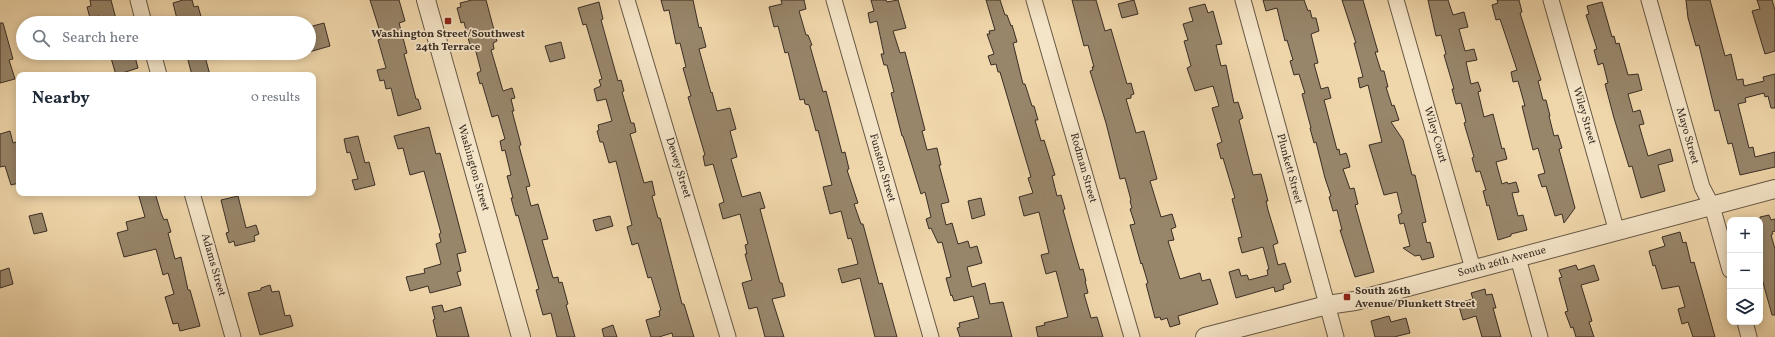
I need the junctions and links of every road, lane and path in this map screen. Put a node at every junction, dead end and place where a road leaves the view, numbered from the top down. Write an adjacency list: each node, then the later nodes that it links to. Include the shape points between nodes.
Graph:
1 (138, 0): 10 (street)
2 (426, 0): 23 (street, Washington Street)
3 (627, 0): 24 (street, Dewey Street)
4 (834, 0): 25 (street, Funston Street)
5 (1034, 0): 26 (street, Rodman Street)
6 (1243, 0): 20 (street, Plunkett Street)
7 (1396, 0): 19 (street, Wiley Court)
8 (1551, 0): 16 (street, Wiley Street)
9 (1649, 0): 15 (street, Mayo Street, via 1702,187)
10 (142, 16)
11 (155, 60): 12 (street)
12 (158, 72)
13 (1775, 189): 15 (street, South 26th Avenue)
14 (193, 196): 22 (street, Adams Street)
15 (1712, 206): 16 (street, South 26th Avenue); 18 (street, Mayo Street)
16 (1617, 232): 17 (street, South 26th Avenue)
17 (1518, 258): 19 (street, South 26th Avenue); 29 (street)
18 (1727, 259)
19 (1473, 269): 20 (street, South 26th Avenue, via 1355,301)
20 (1327, 305): 27 (street, South 26th Avenue); 28 (street, Plunkett Street)
21 (1745, 325): 30 (street)
22 (233, 337)
23 (521, 337)
24 (728, 337)
25 (930, 337)
26 (1132, 337)
27 (1205, 337)
28 (1336, 337)
29 (1540, 337)
30 (1749, 337)

